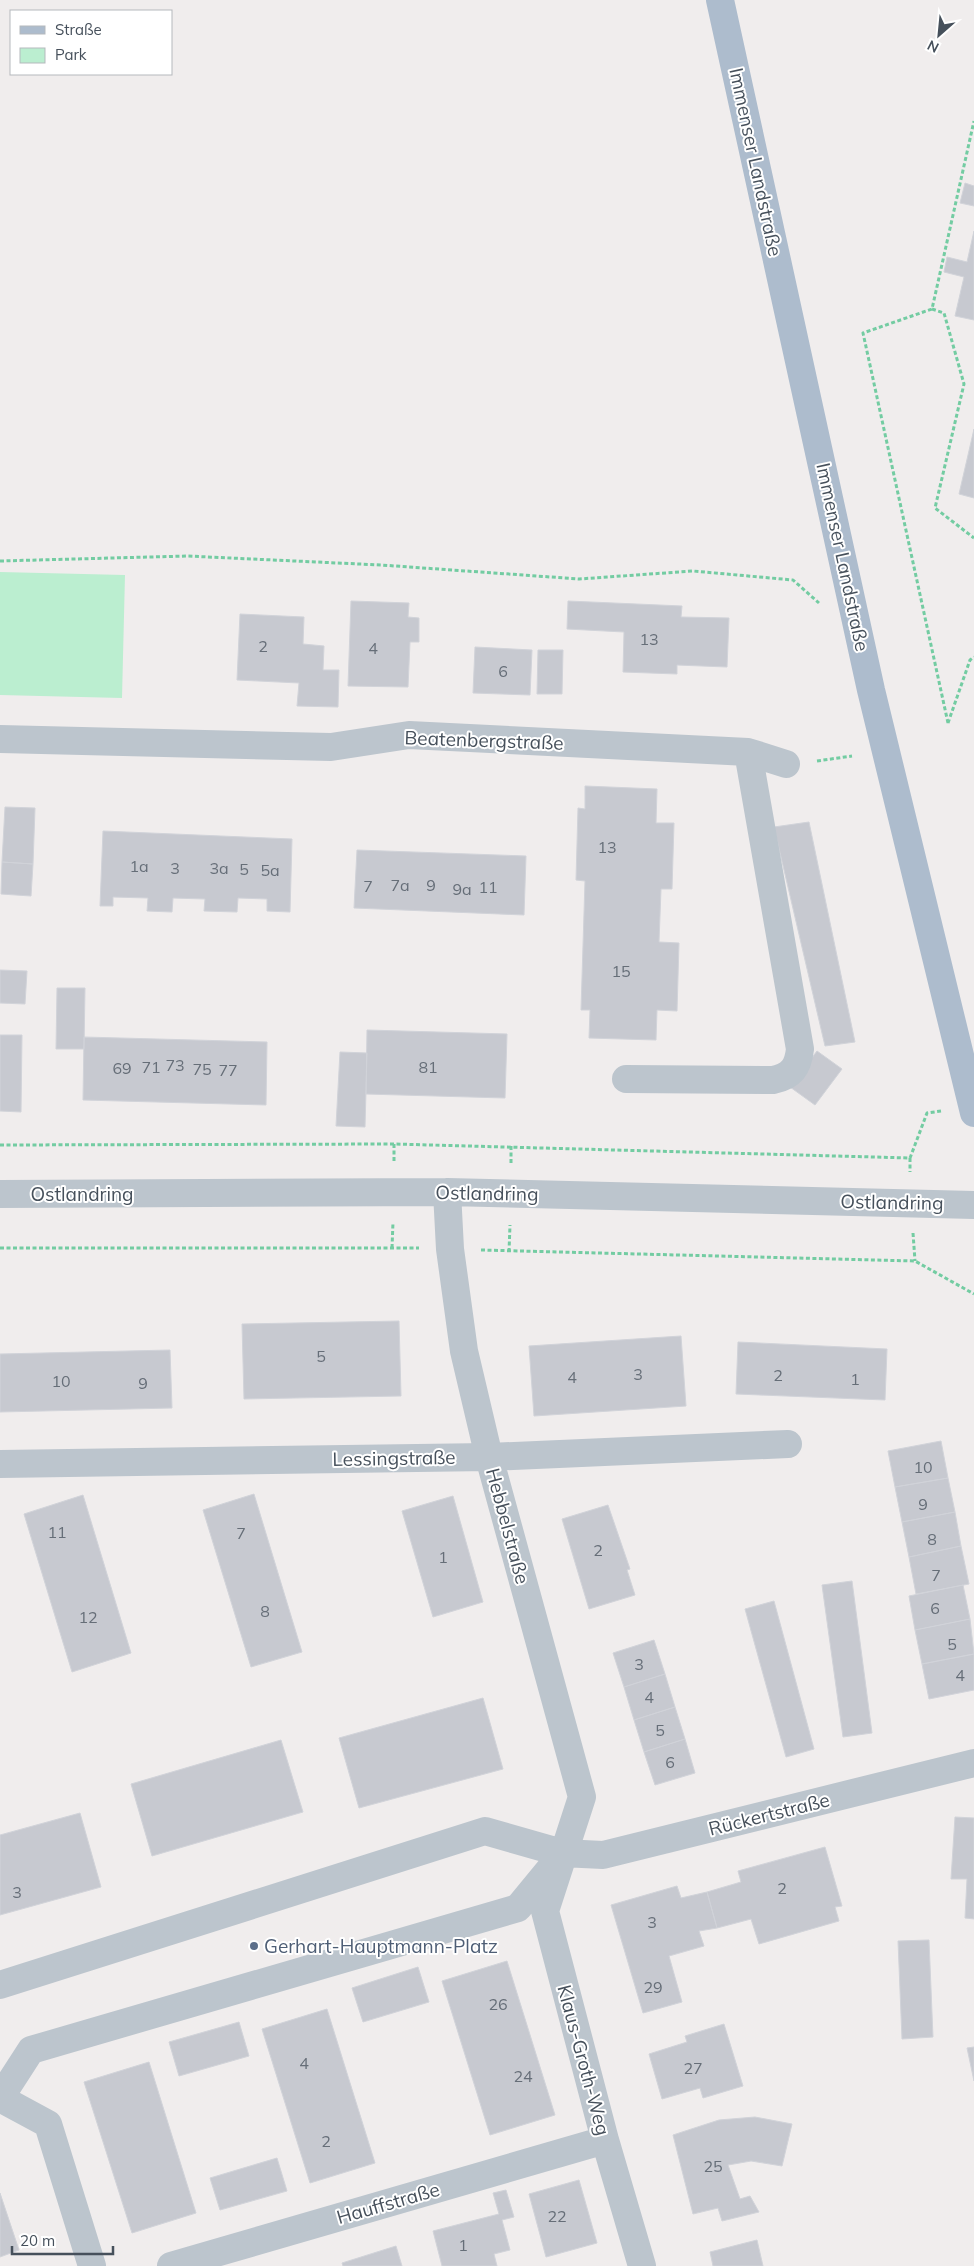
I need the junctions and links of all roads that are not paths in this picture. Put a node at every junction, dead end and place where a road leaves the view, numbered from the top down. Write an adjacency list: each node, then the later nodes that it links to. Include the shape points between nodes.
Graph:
1 (720, 0): 6 (main road, Immenser Landstraße, via 872,690)
2 (0, 739): 3 (street, Beatenbergstraße, via 331,747 409,735)
3 (748, 752): 4 (street, Beatenbergstraße); 5 (street, via 800,1049 796,1067 790,1074 773,1080)
4 (786, 764)
5 (626, 1079)
6 (973, 1109)
7 (447, 1192): 8 (street, Ostlandring); 9 (street, Ostlandring); 11 (street, Hebbelstraße, via 450,1249 464,1351)
8 (0, 1194)
9 (974, 1204)
10 (788, 1444): 11 (street, Lessingstraße)
11 (489, 1456): 12 (street, Lessingstraße); 14 (street, Hebbelstraße, via 582,1798)
12 (0, 1464)
13 (974, 1763): 14 (street, Rückertstraße, via 603,1855)
14 (562, 1853): 15 (street, via 485,1831); 16 (street, via 518,1908 31,2050); 17 (street, Klaus-Groth-Weg, via 545,1910)
15 (0, 1985)
16 (0, 2098): 18 (street, via 48,2124)
17 (605, 2140): 19 (street, Hauffstraße); 20 (street, Klaus-Groth-Weg)
18 (92, 2266)
19 (171, 2266)
20 (642, 2266)

